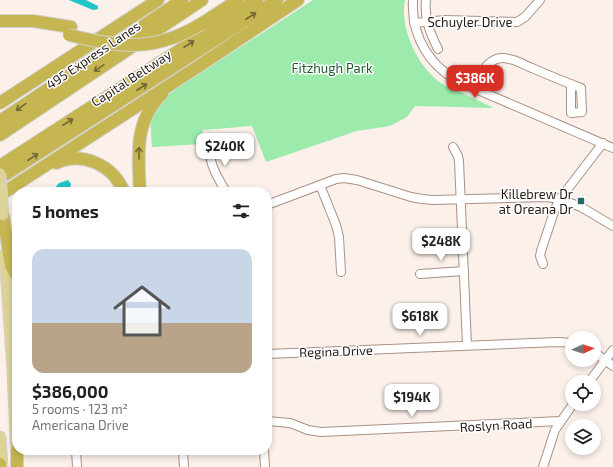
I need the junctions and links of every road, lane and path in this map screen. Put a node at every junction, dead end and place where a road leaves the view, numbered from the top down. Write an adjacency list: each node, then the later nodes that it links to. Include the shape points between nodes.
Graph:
1 (158, 0): 22 (highway)
2 (182, 0): 23 (highway, one-way to 23)
3 (202, 0): 24 (highway, 495 Express Lanes, one-way to 24)
4 (224, 0): 13 (highway)
5 (238, 0): 13 (highway)
6 (256, 0): 29 (highway, one-way to 6)
7 (277, 0): 32 (highway, Capital Beltway, one-way to 7)
8 (298, 0): 19 (highway)
9 (413, 0): 15 (street)
10 (426, 0): 14 (street)
11 (540, 0): 14 (street, Schuyler Drive, via 517,22)
12 (0, 21): 17 (highway, via 33,21)
13 (199, 21): 17 (highway, via 161,33 134,37)
14 (427, 21): 15 (street, Schuyler Drive); 18 (street)
15 (414, 23): 21 (street, via 422,46 434,63 452,78)
16 (0, 29): 17 (highway)
17 (70, 31)
18 (438, 49)
19 (183, 76): 30 (highway); 35 (highway, one-way to 19, via 138,148 144,120 160,95)
20 (571, 84): 21 (street, via 512,59 501,58 488,64)
21 (475, 88): 26 (street)
22 (0, 103)
23 (0, 121)
24 (0, 135)
25 (216, 140): 36 (street, via 210,150 211,161)
26 (603, 143): 28 (street); 39 (street)
27 (452, 146): 38 (street, via 460,161)
28 (613, 148)
29 (0, 166)
30 (36, 171): 34 (highway, via 68,159 85,159 111,172); 37 (highway)
31 (0, 174): 41 (main road, bridge)
32 (0, 178)
33 (320, 185): 38 (street, via 336,179 349,178 422,200); 40 (street); 46 (street, via 339,236)
34 (121, 187)
35 (140, 187)
36 (224, 187)
37 (0, 195)
38 (461, 199): 39 (street, via 535,196); 45 (street)
39 (560, 199): 42 (street, via 581,207); 43 (street, via 541,251)
40 (272, 203)
41 (2, 215): 44 (highway); 52 (main road)
42 (613, 226)
43 (543, 264)
44 (12, 268)
45 (464, 271): 47 (street); 49 (street)
46 (341, 272)
47 (420, 274)
48 (565, 342): 49 (street, Regina Drive)
49 (467, 345): 51 (street, Regina Drive)
50 (613, 350): 54 (street)
51 (272, 354)
52 (12, 357)
53 (601, 357): 54 (street)
54 (605, 360): 55 (street); 56 (street)
55 (613, 366)
56 (594, 375)
57 (568, 411): 59 (street)
58 (272, 421): 59 (street, Roslyn Road, via 290,423 321,432)
59 (560, 421): 72 (street, via 550,441)
60 (0, 437): 67 (main road)
61 (16, 455): 68 (main road)
62 (17, 455): 68 (highway)
63 (77, 455): 69 (street)
64 (183, 455): 70 (street)
65 (264, 455): 71 (street)
66 (0, 464): 67 (highway)
67 (1, 467)
68 (17, 467)
69 (78, 467)
70 (184, 467)
71 (265, 467)
72 (543, 467)

